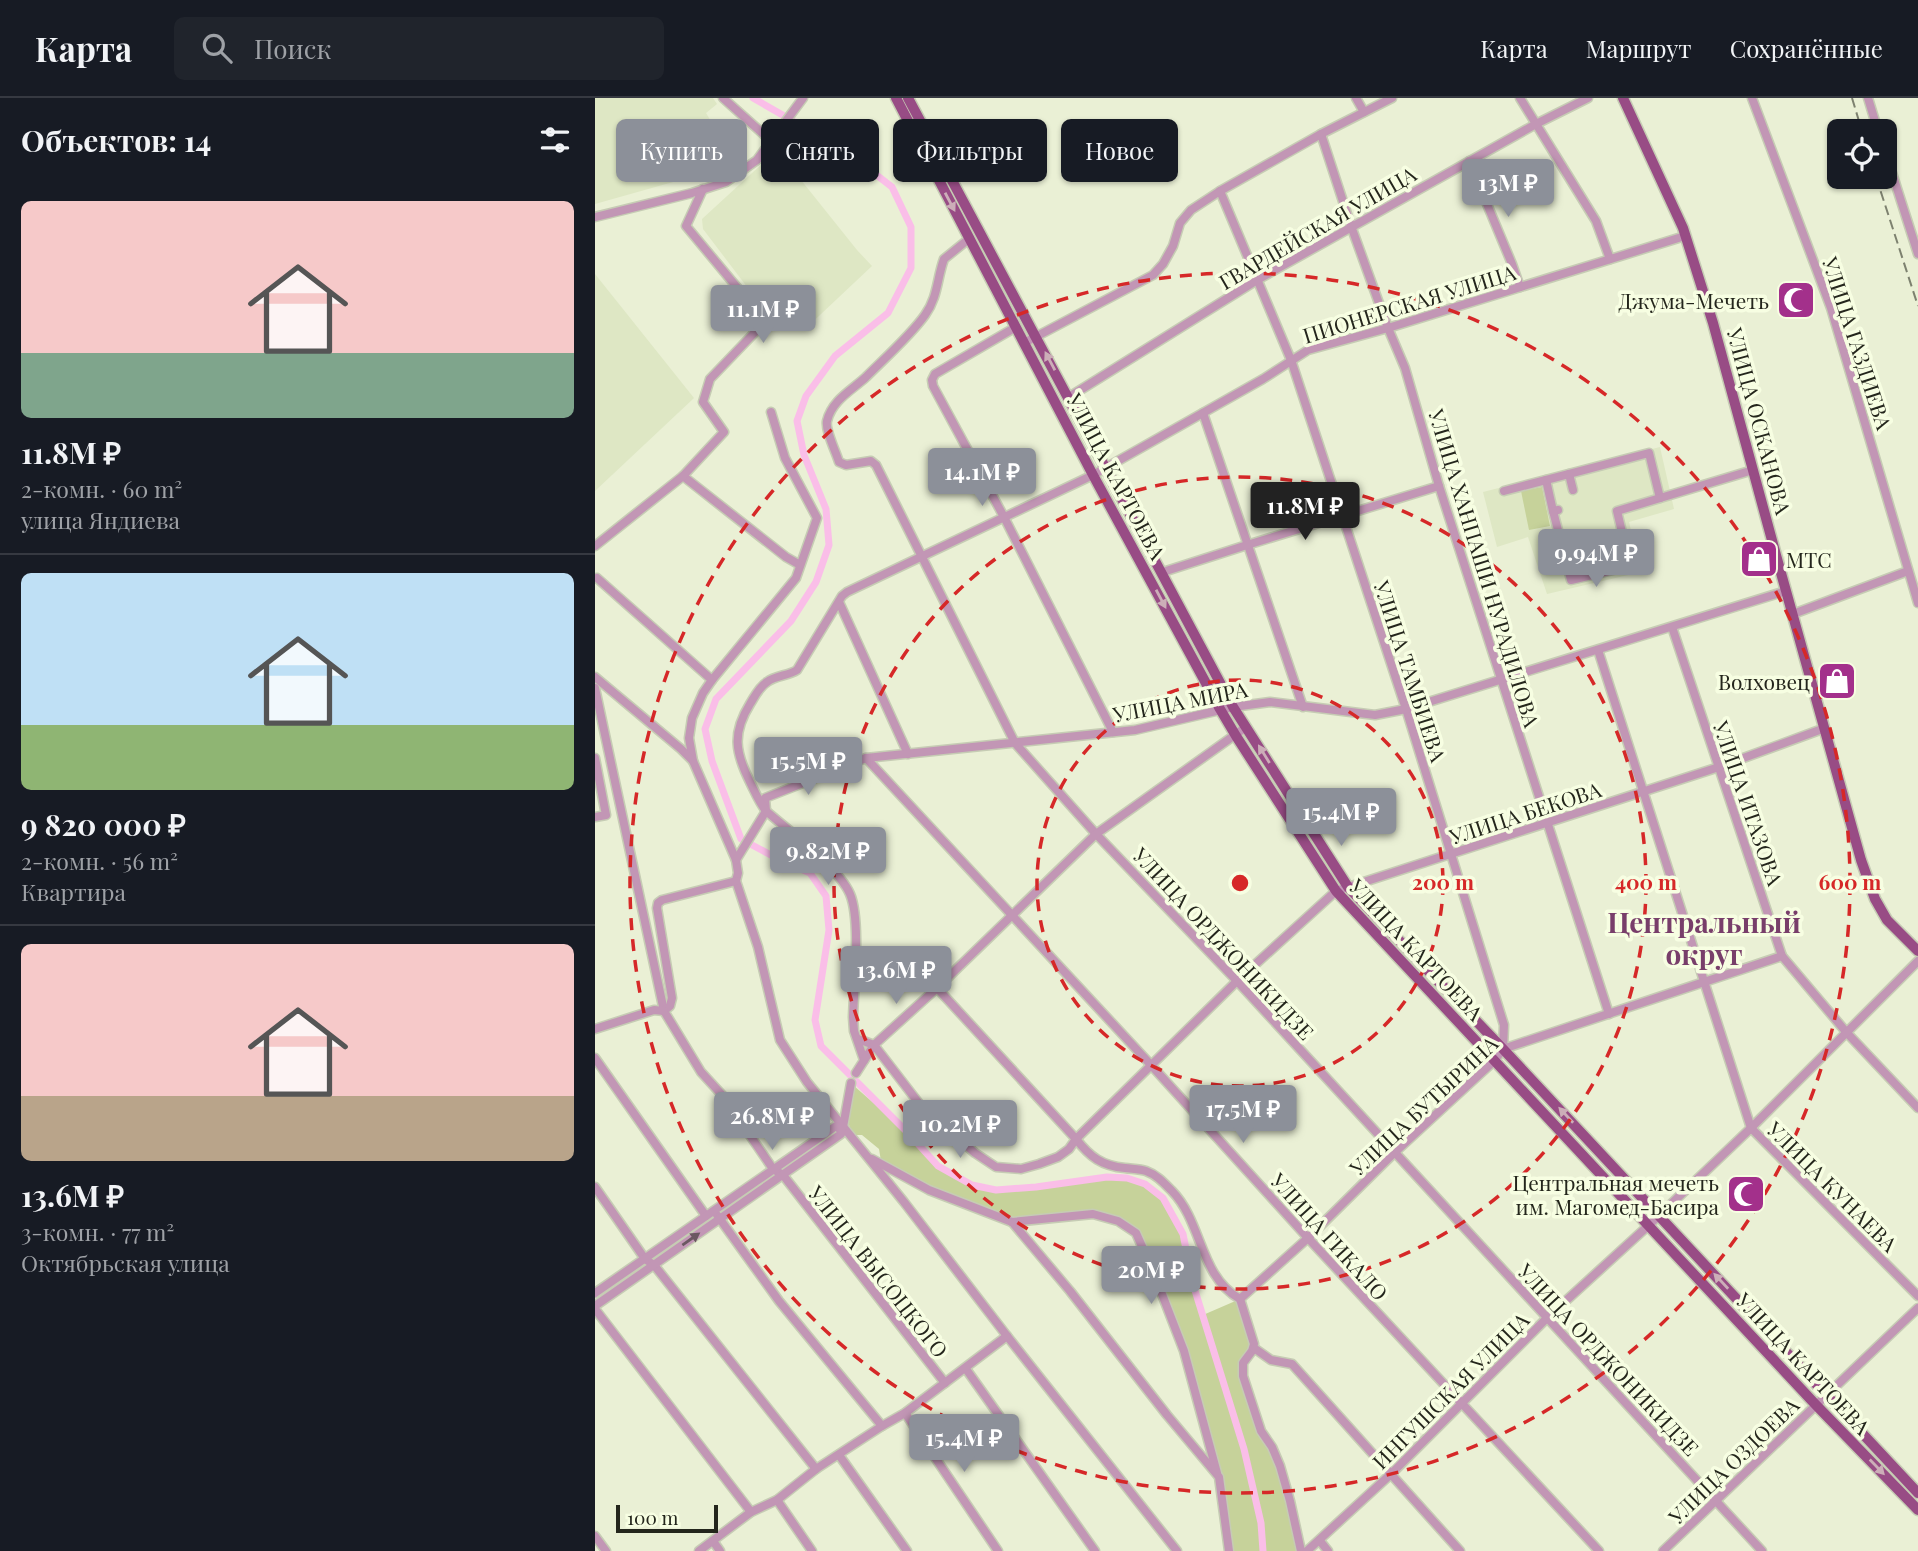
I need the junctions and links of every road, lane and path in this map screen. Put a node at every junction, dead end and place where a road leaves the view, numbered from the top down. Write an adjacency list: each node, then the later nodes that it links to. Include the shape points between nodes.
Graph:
1 (723, 98): 16 (street)
2 (896, 98): 26 (main road, УЛИЦА КАРТОЕВА, one-way to 26)
3 (908, 98): 33 (main road, УЛИЦА КАРТОЕВА)
4 (1356, 98): 12 (street)
5 (1392, 98): 12 (street)
6 (1520, 98): 15 (street)
7 (1588, 98): 15 (street, ГВАРДЕЙСКАЯ УЛИЦА)
8 (1623, 98): 25 (main road, УЛИЦА ОСКАНОВА)
9 (1752, 98): 56 (street, УЛИЦА ГАЗДИЕВА, via 1831,308)
10 (1868, 98): 14 (street)
11 (798, 99): 13 (street)
12 (1364, 112): 17 (street)
13 (786, 119)
14 (1874, 119)
15 (1536, 124): 19 (street, ГВАРДЕЙСКАЯ УЛИЦА); 28 (street, via 1596,221)
16 (761, 133)
17 (1321, 134): 22 (street); 24 (street, УЛИЦА ХАНПАШИ НУРАДИЛОВА)
18 (761, 153): 21 (street, via 726,182)
19 (1469, 161): 24 (street, ГВАРДЕЙСКАЯ УЛИЦА); 30 (street)
20 (1897, 188): 27 (street)
21 (702, 189): 23 (street); 43 (street, via 686,226 755,309 759,328 711,379 703,402 724,432)
22 (1220, 191): 29 (street, УЛИЦА ТАМБИЕВА); 33 (street, via 1180,223 1173,246 1153,275)
23 (595, 217)
24 (1351, 226): 29 (street, ГВАРДЕЙСКАЯ УЛИЦА); 32 (street, УЛИЦА ХАНПАШИ НУРАДИЛОВА)
25 (1685, 236): 28 (street, ПИОНЕРСКАЯ УЛИЦА); 40 (main road, УЛИЦА ОСКАНОВА)
26 (970, 238): 31 (main road, УЛИЦА КАРТОЕВА); 53 (street, УЛИЦА ОРДЖОНИКИДЗЕ, via 944,259 933,301 915,328 849,389 827,421 842,465 866,461 876,465)
27 (1918, 254)
28 (1609, 259): 30 (street, ПИОНЕРСКАЯ УЛИЦА)
29 (1257, 280): 35 (street, УЛИЦА ТАМБИЕВА); 36 (street, ГВАРДЕЙСКАЯ УЛИЦА)
30 (1520, 287): 32 (street, ПИОНЕРСКАЯ УЛИЦА)
31 (1016, 327): 34 (main road, УЛИЦА КАРТОЕВА); 50 (street, via 932,380)
32 (1388, 328): 35 (street, ПИОНЕРСКАЯ УЛИЦА, via 1308,350); 45 (street, УЛИЦА ХАНПАШИ НУРАДИЛОВА, via 1405,368)
33 (1036, 335): 34 (street); 36 (main road, УЛИЦА КАРТОЕВА, one-way to 33)
34 (1024, 343): 42 (main road, УЛИЦА КАРТОЕВА)
35 (1291, 360): 38 (street, ПИОНЕРСКАЯ УЛИЦА); 49 (street, УЛИЦА ТАМБИЕВА)
36 (1069, 397): 39 (main road, УЛИЦА КАРТОЕВА)
37 (771, 412): 54 (street, via 785,458 817,518)
38 (1203, 413): 39 (street, ПИОНЕРСКАЯ УЛИЦА); 51 (street)
39 (1106, 467): 42 (street, ПИОНЕРСКАЯ УЛИЦА); 57 (main road, УЛИЦА КАРТОЕВА)
40 (1753, 470): 48 (street); 59 (main road, УЛИЦА ОСКАНОВА)
41 (1569, 474): 44 (street); 46 (street); 48 (street, via 1649,453)
42 (1094, 475): 50 (street, ПИОНЕРСКАЯ УЛИЦА); 71 (main road, УЛИЦА КАРТОЕВА, one-way to 71)
43 (683, 476): 52 (street); 54 (street)
44 (1545, 481): 47 (street); 48 (street, via 1571,580 1630,566 1617,511)
45 (1439, 486): 49 (street); 67 (street, УЛИЦА ХАНПАШИ НУРАДИЛОВА)
46 (1573, 490)
47 (1504, 491)
48 (1660, 498)
49 (1342, 516): 51 (street); 72 (street, УЛИЦА ТАМБИЕВА)
50 (1004, 517): 53 (street, ПИОНЕРСКАЯ УЛИЦА); 75 (street)
51 (1247, 545): 57 (street); 70 (street)
52 (595, 546)
53 (923, 557): 60 (street, ПИОНЕРСКАЯ УЛИЦА, via 847,592); 77 (street, УЛИЦА ОРДЖОНИКИДЗЕ)
54 (800, 565): 66 (street, via 796,578)
55 (595, 567): 58 (street)
56 (1908, 571): 61 (street, УЛИЦА ГАЗДИЕВА); 62 (street)
57 (1163, 572): 69 (main road, УЛИЦА КАРТОЕВА)
58 (596, 581): 66 (street)
59 (1786, 591): 62 (main road, УЛИЦА ОСКАНОВА); 63 (street, УЛИЦА МИРА)
60 (839, 602): 78 (street); 84 (street, ПИОНЕРСКАЯ УЛИЦА, via 797,670 769,680 742,717 737,744 741,764)
61 (1918, 603)
62 (1793, 614): 74 (main road, УЛИЦА ОСКАНОВА)
63 (1672, 627): 64 (street, УЛИЦА МИРА); 82 (street, УЛИЦА ИТАЗОВА)
64 (1598, 650): 67 (street, УЛИЦА МИРА); 83 (street, УЛИЦА КУНАЕВА)
65 (595, 677): 81 (street)
66 (712, 680): 81 (street, via 692,718)
67 (1500, 680): 72 (street, УЛИЦА МИРА); 86 (street, УЛИЦА ХАНПАШИ НУРАДИЛОВА)
68 (595, 688): 100 (street, УЛИЦА ВЫСОЦКОГО)
69 (1233, 706): 70 (street, УЛИЦА МИРА, via 1271,702); 71 (street, УЛИЦА МИРА); 73 (main road, УЛИЦА КАРТОЕВА)
70 (1303, 707): 72 (street, УЛИЦА МИРА, via 1375,715)
71 (1220, 709): 75 (street, УЛИЦА МИРА); 76 (main road, УЛИЦА КАРТОЕВА)
72 (1406, 709): 88 (street, УЛИЦА ТАМБИЕВА)
73 (1246, 727): 76 (street); 91 (main road, УЛИЦА КАРТОЕВА, one-way to 73)
74 (1825, 728): 82 (street, УЛИЦА БЕКОВА); 94 (main road, УЛИЦА ОСКАНОВА, via 1875,899 1887,920)
75 (1112, 732): 77 (street, УЛИЦА МИРА)
76 (1236, 736): 87 (street); 92 (main road, УЛИЦА КАРТОЕВА)
77 (1015, 743): 78 (street, УЛИЦА МИРА); 87 (street, УЛИЦА ОРДЖОНИКИДЗЕ)
78 (908, 754): 80 (street, УЛИЦА МИРА)
79 (595, 758): 85 (street, via 606,815)
80 (866, 758): 84 (street, УЛИЦА МИРА, via 765,798); 93 (street, УЛИЦА ГИКАЛО)
81 (693, 761): 89 (street)
82 (1719, 767): 83 (street, УЛИЦА БЕКОВА); 95 (street, УЛИЦА ИТАЗОВА)
83 (1644, 791): 86 (street, УЛИЦА БЕКОВА); 98 (street, УЛИЦА КУНАЕВА)
84 (766, 811): 89 (street, УЛИЦА МИРА); 104 (street, via 833,869 850,893 856,922 853,1017)
85 (595, 817)
86 (1548, 823): 88 (street, УЛИЦА БЕКОВА); 101 (street, УЛИЦА ХАНПАШИ НУРАДИЛОВА)
87 (1096, 834): 93 (street); 97 (street, УЛИЦА ОРДЖОНИКИДЗЕ)
88 (1451, 855): 91 (street, УЛИЦА БЕКОВА); 106 (street, УЛИЦА ТАМБИЕВА, via 1504,1025)
89 (736, 860): 90 (street)
90 (736, 881): 100 (street, via 658,903 672,998); 114 (street, via 758,947 780,1040)
91 (1348, 887): 92 (street, УЛИЦА БЕКОВА); 106 (main road, УЛИЦА КАРТОЕВА)
92 (1336, 891): 97 (street, УЛИЦА БЕКОВА); 109 (main road, УЛИЦА КАРТОЕВА)
93 (1012, 916): 99 (street); 110 (street, УЛИЦА ГИКАЛО)
94 (1918, 951)
95 (1782, 956): 98 (street, УЛИЦА БУТЫРИНА); 103 (street, УЛИЦА ИТАЗОВА)
96 (1918, 961): 103 (street, ИНГУШСКАЯ УЛИЦА)
97 (1237, 981): 110 (street, УЛИЦА БЕКОВА); 117 (street, УЛИЦА ОРДЖОНИКИДЗЕ)
98 (1704, 983): 101 (street, УЛИЦА БУТЫРИНА); 115 (street, УЛИЦА КУНАЕВА)
99 (937, 988): 105 (street); 116 (street)
100 (664, 1011): 102 (street); 119 (street, УЛИЦА ВЫСОЦКОГО, via 701,1072)
101 (1609, 1014): 106 (street, УЛИЦА БУТЫРИНА)
102 (595, 1029)
103 (1847, 1033): 113 (street, УЛИЦА ИТАЗОВА); 115 (street, ИНГУШСКАЯ УЛИЦА)
104 (858, 1039): 105 (street); 108 (street)
105 (874, 1045): 108 (street); 116 (street, УЛИЦА БЕКОВА, via 921,1106 996,1167 1021,1169 1039,1164 1058,1157)
106 (1503, 1049): 109 (street, УЛИЦА БУТЫРИНА); 123 (main road, УЛИЦА КАРТОЕВА, one-way to 106)
107 (595, 1058): 122 (street)
108 (863, 1059): 111 (street)
109 (1494, 1061): 117 (street, УЛИЦА БУТЫРИНА); 126 (main road, УЛИЦА КАРТОЕВА)
110 (1151, 1065): 116 (street, УЛИЦА БЕКОВА); 127 (street, УЛИЦА ГИКАЛО)
111 (856, 1073)
112 (851, 1083): 114 (street)
113 (1918, 1108)
114 (841, 1128): 118 (street); 119 (street, via 836,1126); 120 (street, via 841,1134)
115 (1751, 1128): 123 (street, ИНГУШСКАЯ УЛИЦА); 131 (street, УЛИЦА КУНАЕВА)
116 (1076, 1139): 132 (street, via 1097,1161 1158,1177 1189,1217 1216,1278)
117 (1394, 1153): 127 (street, УЛИЦА БУТЫРИНА); 135 (street, УЛИЦА ОРДЖОНИКИДЗЕ)
118 (869, 1157): 125 (street, via 929,1190); 136 (street)
119 (773, 1169): 120 (street, УЛИЦА ВЫСОЦКОГО); 122 (street)
120 (783, 1175): 124 (street); 139 (street, УЛИЦА ВЫСОЦКОГО)
121 (595, 1187): 128 (street)
122 (710, 1213): 124 (street); 128 (street)
123 (1659, 1215): 126 (street, ИНГУШСКАЯ УЛИЦА); 140 (main road, УЛИЦА КАРТОЕВА, one-way to 123)
124 (720, 1219): 129 (street, one-way to 124); 144 (street, via 779,1301)
125 (1012, 1222): 148 (street); 148 (street, via 1093,1214 1118,1221 1136,1233 1184,1351)
126 (1649, 1225): 135 (street, ИНГУШСКАЯ УЛИЦА); 142 (main road, УЛИЦА КАРТОЕВА)
127 (1308, 1238): 132 (street, УЛИЦА БУТЫРИНА); 141 (street, УЛИЦА ГИКАЛО)
128 (645, 1259): 129 (street); 130 (street)
129 (654, 1265): 134 (street); 146 (street)
130 (595, 1293)
131 (1918, 1296)
132 (1241, 1299): 137 (street)
133 (1918, 1307): 140 (street, УЛИЦА ОЗДОЕВА)
134 (595, 1308): 153 (street)
135 (1547, 1318): 141 (street, ИНГУШСКАЯ УЛИЦА); 151 (street, УЛИЦА ОРДЖОНИКИДЗЕ)
136 (1007, 1336): 138 (street); 164 (street)
137 (1254, 1348): 147 (street, via 1271,1360 1293,1364); 166 (street, via 1243,1363 1243,1376 1261,1431 1280,1466)
138 (966, 1369): 139 (street); 163 (street, УЛИЦА ВЫСОЦКОГО)
139 (945, 1383): 143 (street)
140 (1827, 1394): 142 (street, УЛИЦА ОЗДОЕВА); 149 (main road, УЛИЦА КАРТОЕВА)
141 (1461, 1404): 147 (street, ИНГУШСКАЯ УЛИЦА); 170 (street, УЛИЦА ГИКАЛО)
142 (1817, 1405): 151 (street, УЛИЦА ОЗДОЕВА); 152 (main road, УЛИЦА КАРТОЕВА, one-way to 152)
143 (905, 1413): 144 (street); 162 (street)
144 (882, 1426): 145 (street)
145 (839, 1455): 146 (street); 161 (street)
146 (816, 1469): 150 (street)
147 (1391, 1474): 156 (street, ИНГУШСКАЯ УЛИЦА); 169 (street)
148 (1219, 1477): 165 (street)
149 (1918, 1493)
150 (777, 1500): 153 (street); 160 (street)
151 (1716, 1502): 171 (street, УЛИЦА ОЗДОЕВА); 172 (street, УЛИЦА ОРДЖОНИКИДЗЕ)
152 (1918, 1510)
153 (751, 1512): 155 (street)
154 (595, 1536): 157 (street)
155 (713, 1541): 158 (street); 159 (street)
156 (1319, 1541): 167 (street, ИНГУШСКАЯ УЛИЦА); 168 (street)
157 (606, 1551)
158 (699, 1551)
159 (720, 1551)
160 (812, 1551)
161 (907, 1551)
162 (998, 1551)
163 (1095, 1551)
164 (1177, 1551)
165 (1229, 1551)
166 (1301, 1551)
167 (1307, 1551)
168 (1328, 1551)
169 (1460, 1551)
170 (1599, 1551)
171 (1663, 1551)
172 (1762, 1551)

